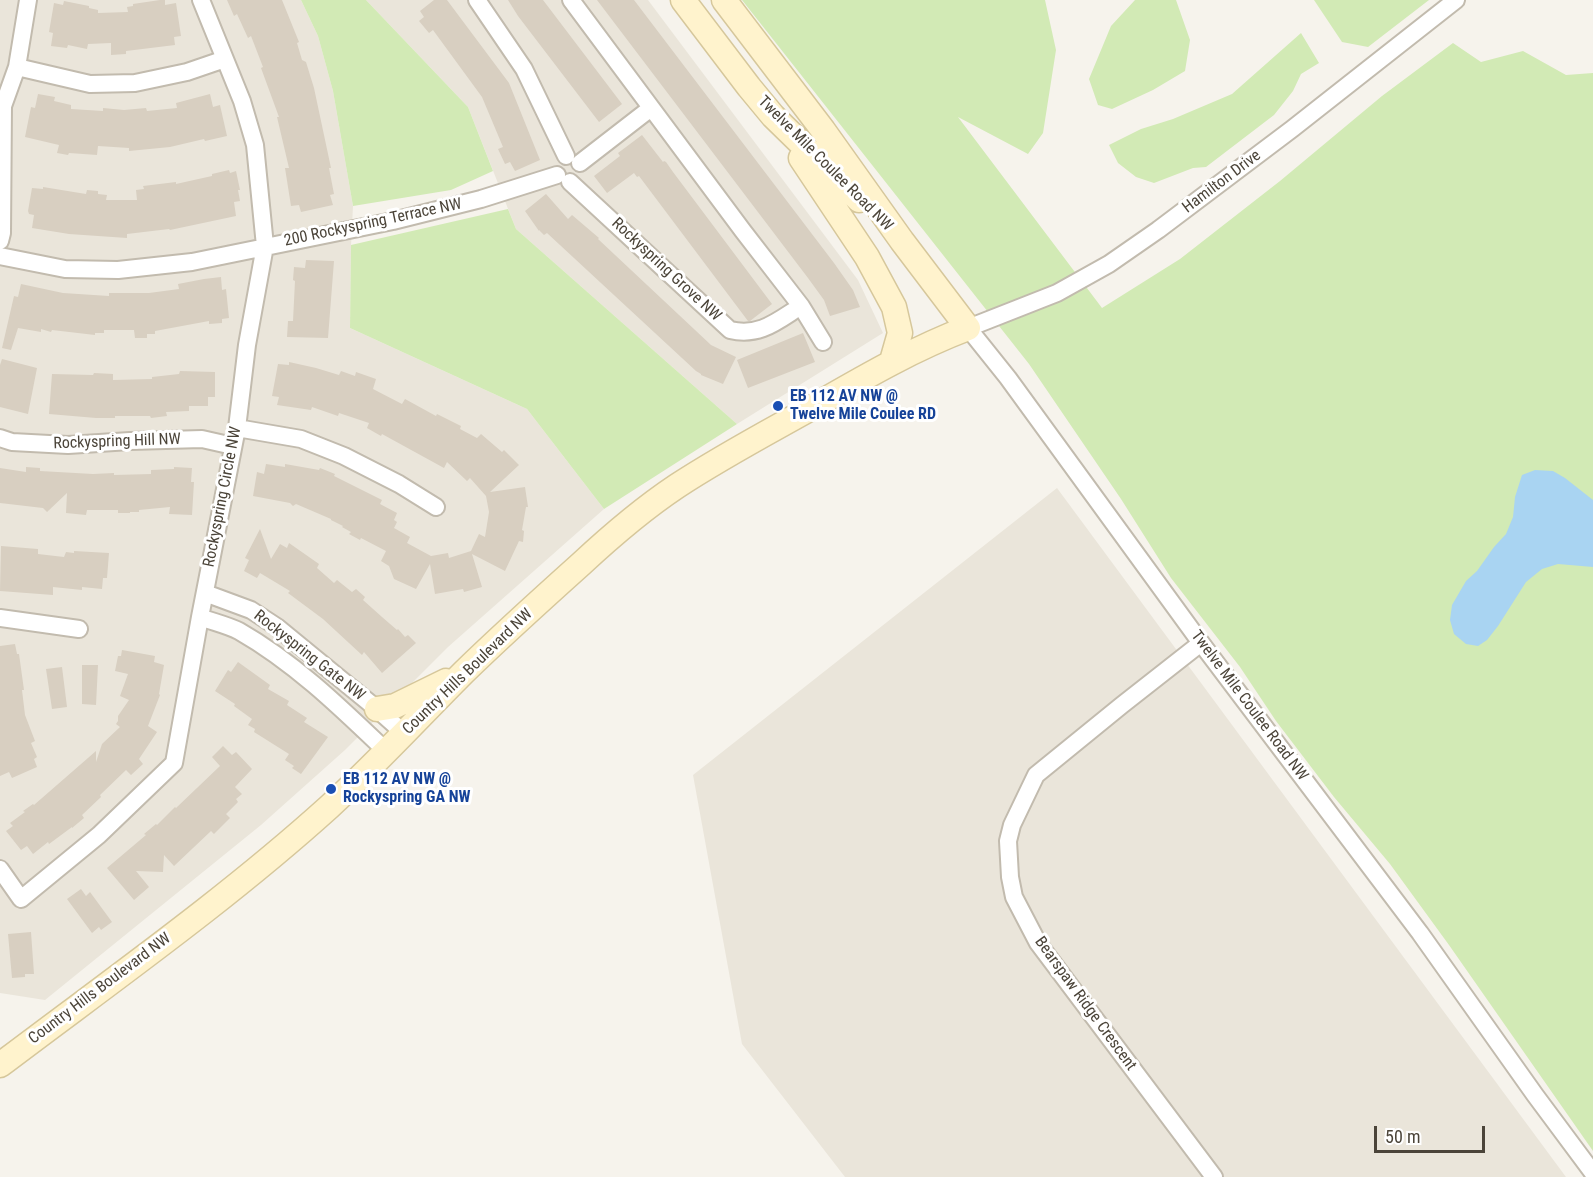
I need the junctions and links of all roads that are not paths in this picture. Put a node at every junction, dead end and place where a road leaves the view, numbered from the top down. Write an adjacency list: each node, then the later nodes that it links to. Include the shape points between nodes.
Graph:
1 (28, 0): 9 (street)
2 (201, 0): 8 (street, Rockyspring Circle NW)
3 (477, 0): 12 (street, via 524,69)
4 (571, 0): 10 (street)
5 (683, 0): 11 (main road, Twelve Mile Coulee Road NW)
6 (724, 0): 15 (main road, Twelve Mile Coulee Road NW)
7 (1456, 0): 19 (street, Hamilton Drive, via 1292,129 1109,264 1057,293)
8 (225, 58): 9 (street, via 187,72 135,83 90,84); 16 (street, Rockyspring Circle NW, via 255,145)
9 (17, 67): 14 (street, via 3,106)
10 (651, 108): 12 (street); 18 (street)
11 (773, 116): 15 (main road, Twelve Mile Coulee Road NW); 21 (main road, via 867,257 894,307 900,333)
12 (573, 160): 13 (street, via 581,169 580,175 576,179); 13 (street, via 560,159 556,164 555,170)
13 (563, 178): 16 (street, 200 Rockyspring Terrace NW, via 393,221); 18 (street, Rockyspring Grove NW, via 730,330 765,329)
14 (0, 241)
15 (902, 241): 19 (main road, Twelve Mile Coulee Road NW)
16 (265, 246): 17 (street, 200 Rockyspring Terrace NW, via 192,262 118,270 65,269); 22 (street, Rockyspring Circle NW)
17 (0, 256)
18 (801, 306): 20 (street)
19 (968, 327): 21 (main road, Country Hills Boulevard NW); 30 (street, Twelve Mile Coulee Road NW)
20 (823, 342)
21 (892, 361): 31 (main road, Country Hills Boulevard NW, via 674,488 583,562)
22 (237, 428): 24 (street, Rockyspring Circle NW); 25 (street, via 301,439 344,456)
23 (0, 438): 24 (street, Rockyspring Hill NW, via 68,446 202,439)
24 (233, 446): 26 (street, Rockyspring Circle NW)
25 (436, 507)
26 (205, 593): 27 (street, Rockyspring Circle NW); 32 (street, Rockyspring Gate NW, via 251,610 277,627)
27 (200, 617): 34 (street, Rockyspring Gate NW, via 237,630 267,649 326,693); 35 (street, Rockyspring Circle NW, via 174,763 99,835 21,899)
28 (0, 618): 29 (street)
29 (79, 629)
30 (1201, 643): 37 (street, Twelve Mile Coulee Road NW, via 1420,933); 38 (street, Bearspaw Ridge Crescent, via 1036,775 1008,841 1014,897 1038,943)
31 (464, 672): 32 (main road, via 395,706); 33 (main road, Country Hills Boulevard NW)
32 (377, 709): 33 (street, Rockyspring Gate NW)
33 (405, 734): 34 (main road, Country Hills Boulevard NW)
34 (387, 752): 36 (main road, Country Hills Boulevard NW, via 331,806 219,900)
35 (0, 869)
36 (0, 1065)
37 (1593, 1173)
38 (1214, 1177)

